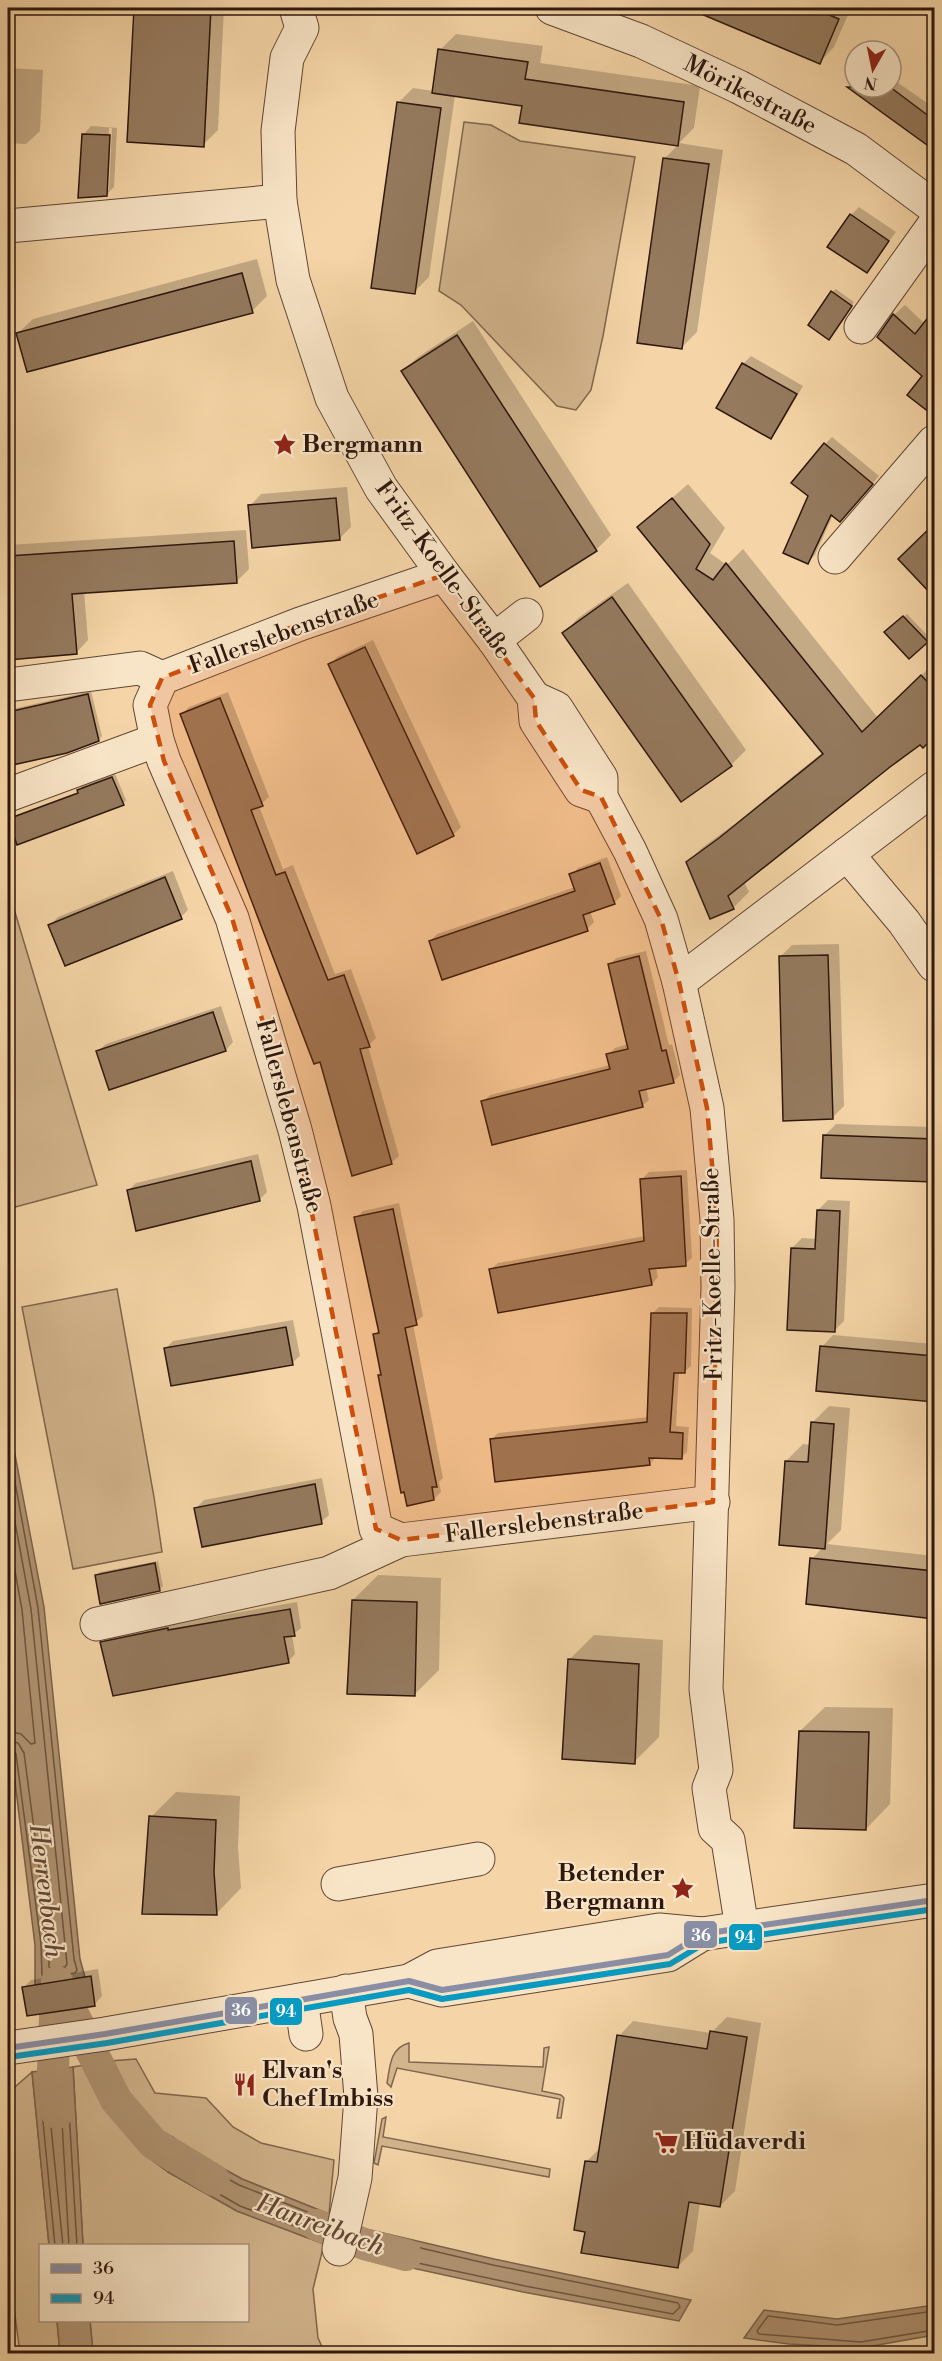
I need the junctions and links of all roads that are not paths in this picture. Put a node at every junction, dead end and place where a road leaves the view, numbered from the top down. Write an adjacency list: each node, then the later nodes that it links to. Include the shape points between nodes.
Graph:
1 (289, 8): 4 (street, Fritz-Koelle-Straße, via 278,25)
2 (296, 8): 4 (street, Fritz-Koelle-Straße, via 302,28)
3 (552, 8): 6 (street, Mörikestraße, via 641,41 739,87 856,149)
4 (287, 58): 5 (street, Fritz-Koelle-Straße, via 278,131)
5 (280, 201): 8 (street); 12 (street, Fritz-Koelle-Straße, via 293,280 332,398 381,488)
6 (934, 207)
7 (934, 225): 9 (street)
8 (8, 226)
9 (861, 327)
10 (934, 442): 11 (street)
11 (835, 557)
12 (444, 575): 14 (street, Fritz-Koelle-Straße); 15 (street, Fallerslebenstraße, via 300,624)
13 (526, 615): 14 (street)
14 (494, 640): 22 (street, Fritz-Koelle-Straße, via 534,698 536,720 581,790 602,797 661,919)
15 (162, 678): 16 (street, via 140,668); 17 (street, Fallerslebenstraße, via 150,705)
16 (8, 685)
17 (157, 740): 19 (street); 24 (street, Fallerslebenstraße, via 232,918 295,1130 317,1218 376,1529)
18 (934, 788): 20 (street)
19 (8, 795)
20 (847, 854): 21 (street); 22 (street)
21 (934, 965)
22 (680, 982): 23 (street, Fritz-Koelle-Straße, via 707,1108 717,1220)
23 (713, 1502): 24 (street, Fallerslebenstraße); 29 (street, Fritz-Koelle-Straße, via 706,1689 717,1770 730,1784 736,1825 728,1840)
24 (401, 1540): 25 (street, via 329,1573)
25 (97, 1624)
26 (478, 1859): 27 (street)
27 (338, 1884)
28 (934, 1900): 29 (street)
29 (742, 1928): 30 (street, via 702,1934 668,1955 651,1958 442,1990 409,1981)
30 (346, 1991): 31 (street); 34 (street, via 356,2034 361,2097 355,2178)
31 (301, 2000): 32 (street); 33 (street)
32 (306, 2034)
33 (18, 2047)
34 (343, 2235)

